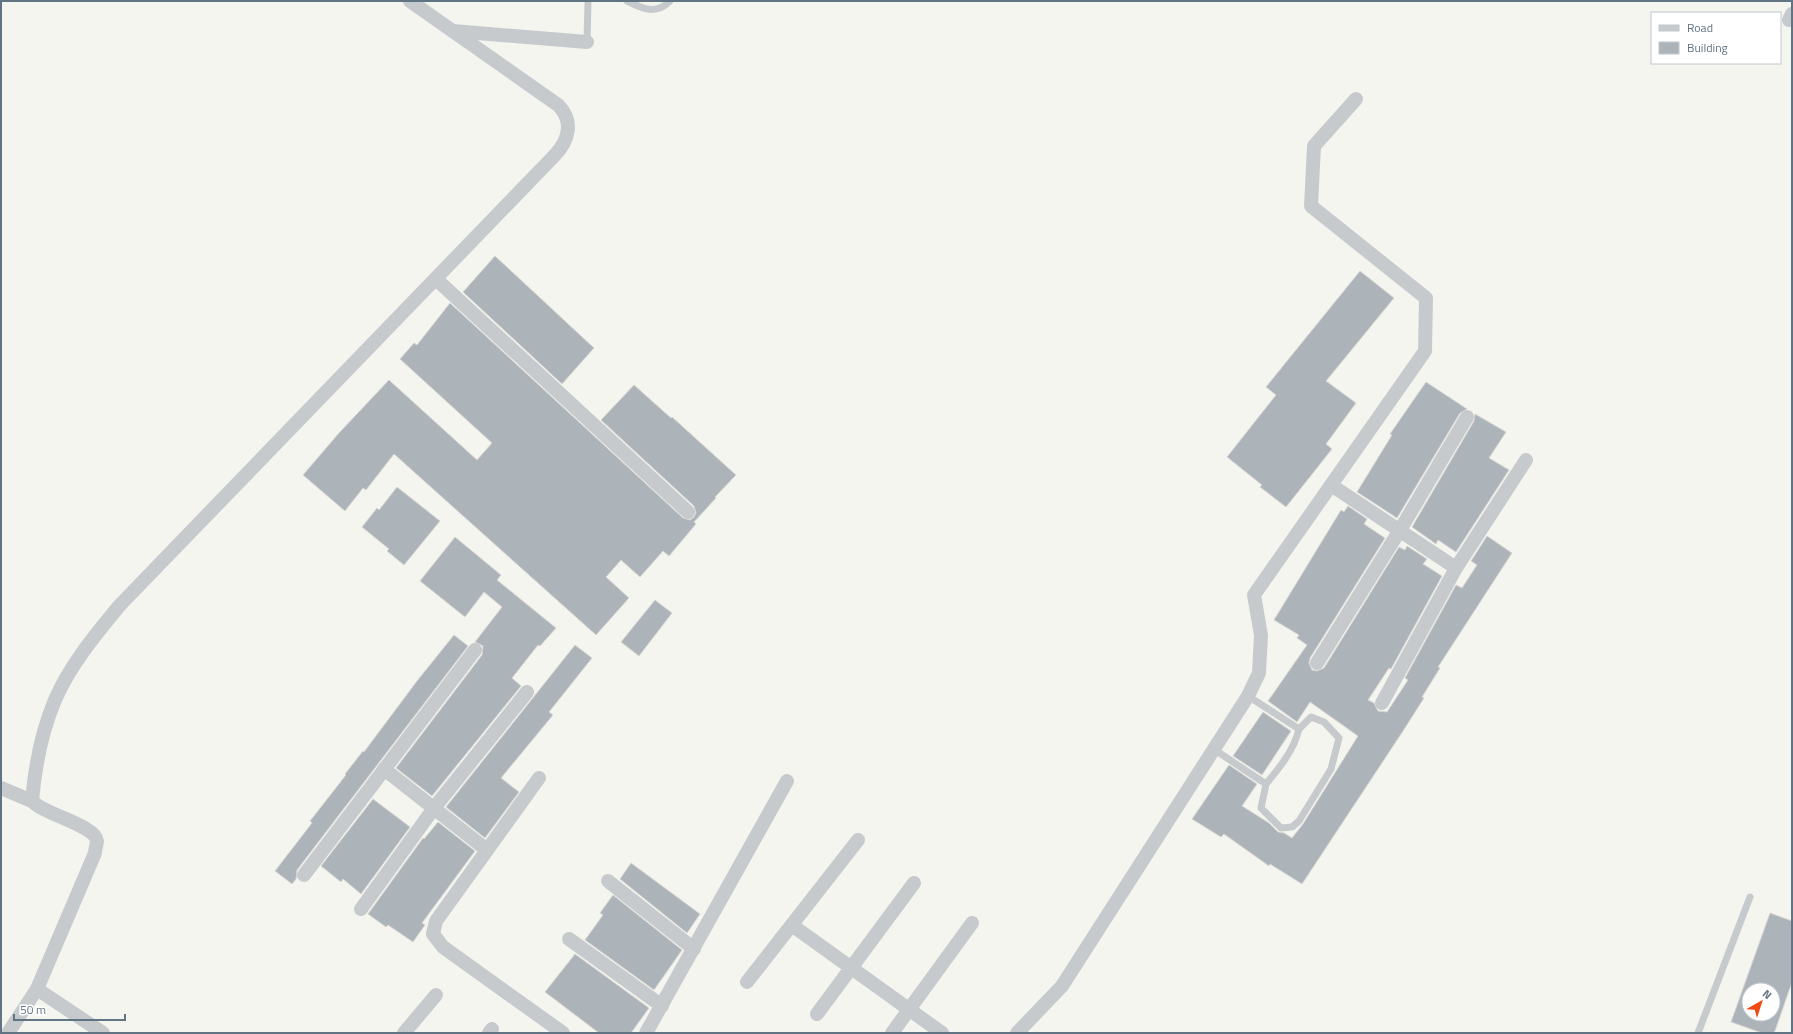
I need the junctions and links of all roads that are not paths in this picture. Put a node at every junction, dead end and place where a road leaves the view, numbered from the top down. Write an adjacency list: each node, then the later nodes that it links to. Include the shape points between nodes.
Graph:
1 (410, 1): 5 (street)
2 (588, 1): 6 (lane)
3 (627, 1): 4 (lane, via 653,11)
4 (670, 1)
5 (452, 31): 6 (street); 8 (street, via 558,105 568,121 568,136 563,146)
6 (587, 42)
7 (1356, 99): 11 (street, via 1314,146 1312,206 1426,298 1425,351)
8 (436, 279): 12 (street); 27 (street, via 120,604 101,628 55,699 37,758)
9 (1467, 417): 13 (street)
10 (1526, 460): 14 (street)
11 (1331, 485): 13 (street); 18 (street, via 1254,595 1261,642 1259,673)
12 (688, 512)
13 (1400, 530): 14 (street); 16 (street)
14 (1456, 568): 19 (street)
15 (474, 650): 22 (street)
16 (1317, 664)
17 (527, 692): 28 (street)
18 (1248, 696): 20 (lane); 21 (street)
19 (1382, 704)
20 (1299, 728): 25 (lane, via 1296,742); 25 (lane, via 1311,717 1324,722 1339,738 1331,769 1299,821 1292,827 1281,828 1261,808)
21 (1215, 750): 25 (lane); 54 (street, via 1062,986)
22 (384, 769): 28 (street); 31 (street)
23 (539, 778): 30 (street)
24 (788, 780): 39 (street)
25 (1266, 784)
26 (1, 788): 27 (street)
27 (32, 801): 42 (street, via 45,811 92,831 97,840 94,853)
28 (434, 808): 30 (street); 35 (street)
29 (858, 840): 37 (street)
30 (487, 850): 50 (street, via 436,921 433,934 443,947)
31 (304, 875)
32 (608, 881): 39 (street)
33 (914, 883): 40 (street)
34 (1750, 897): 55 (lane)
35 (361, 909)
36 (972, 923): 45 (street)
37 (793, 926): 40 (street); 41 (street)
38 (569, 939): 44 (street)
39 (694, 949): 44 (street)
40 (850, 967): 45 (street); 46 (street)
41 (747, 982)
42 (37, 989): 47 (street); 48 (street)
43 (436, 995): 49 (street)
44 (662, 1006): 51 (street)
45 (909, 1009): 52 (street); 53 (street)
46 (817, 1014)
47 (8, 1033)
48 (103, 1033)
49 (404, 1033)
50 (563, 1033)
51 (646, 1033)
52 (892, 1033)
53 (942, 1033)
54 (1017, 1033)
55 (1698, 1033)

